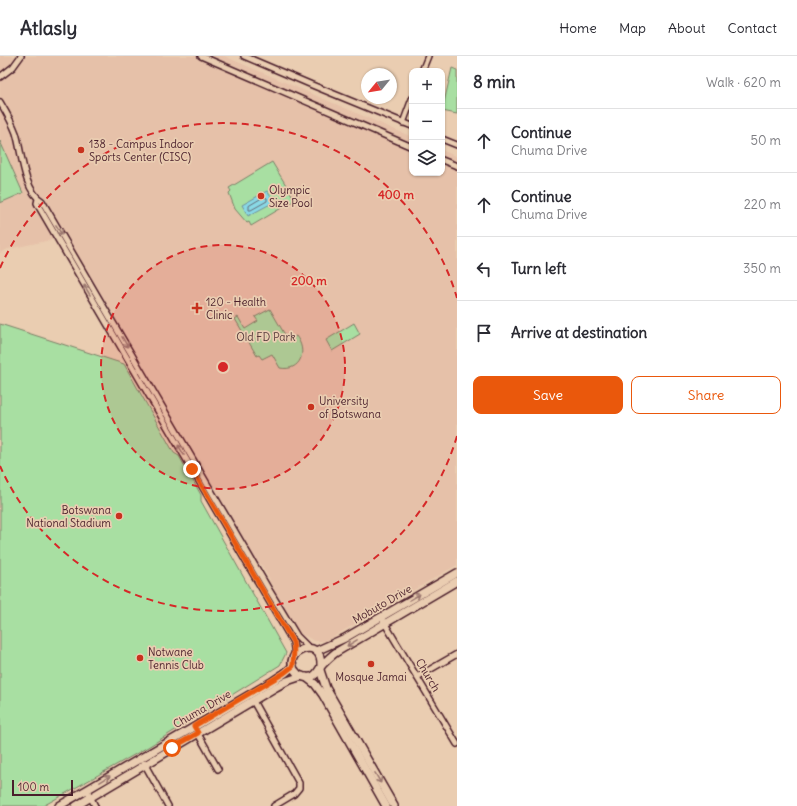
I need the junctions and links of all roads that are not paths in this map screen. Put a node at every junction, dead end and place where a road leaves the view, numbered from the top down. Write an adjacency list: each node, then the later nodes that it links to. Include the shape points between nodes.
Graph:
1 (21, 56): 6 (street, via 13,67)
2 (202, 56): 13 (street)
3 (244, 56): 9 (street)
4 (428, 56): 5 (street)
5 (423, 68)
6 (0, 77)
7 (0, 102): 16 (street, via 13,124 26,177)
8 (410, 104): 9 (street)
9 (403, 123): 10 (street)
10 (409, 125)
11 (445, 139): 12 (street)
12 (457, 145)
13 (409, 146)
14 (445, 161): 15 (street)
15 (457, 166)
16 (38, 198): 17 (street, one-way to 17); 18 (street, via 39,207)
17 (67, 244): 18 (street); 19 (street)
18 (62, 248): 19 (street, one-way to 18)
19 (104, 311): 23 (street, one-way to 23, via 297,636); 25 (street, one-way to 19, via 293,642)
20 (457, 573): 22 (main road, Mobuto Drive, one-way to 20)
21 (457, 581): 22 (main road)
22 (383, 620): 23 (main road, Mobuto Drive, via 336,643); 27 (main road, one-way to 27, via 335,653); 29 (street, Church)
23 (313, 650): 25 (main road, via 301,649); 27 (main road, via 321,658)
24 (457, 654): 29 (street)
25 (295, 655): 26 (main road)
26 (293, 666): 28 (main road, via 298,674); 31 (main road, Chuma Drive)
27 (321, 668): 28 (main road, via 314,676); 44 (main road, one-way to 44, via 326,688)
28 (304, 677): 30 (main road, Chuma Drive, via 287,681); 43 (main road, via 315,684 323,695)
29 (417, 677): 32 (street, Church)
30 (253, 701): 31 (main road, Chuma Drive); 42 (street, via 299,783 299,788 294,794)
31 (196, 730): 33 (main road, Chuma Drive); 34 (main road, Chuma Drive); 35 (street)
32 (457, 744)
33 (141, 758): 34 (street); 36 (main road, Chuma Drive, one-way to 33)
34 (145, 765): 37 (main road, Chuma Drive); 41 (street)
35 (218, 769)
36 (86, 790): 37 (street); 38 (main road, Chuma Drive)
37 (91, 797): 39 (main road, Chuma Drive); 40 (street)
38 (59, 806)
39 (76, 806)
40 (96, 806)
41 (168, 806)
42 (274, 806)
43 (386, 806)
44 (394, 806)

